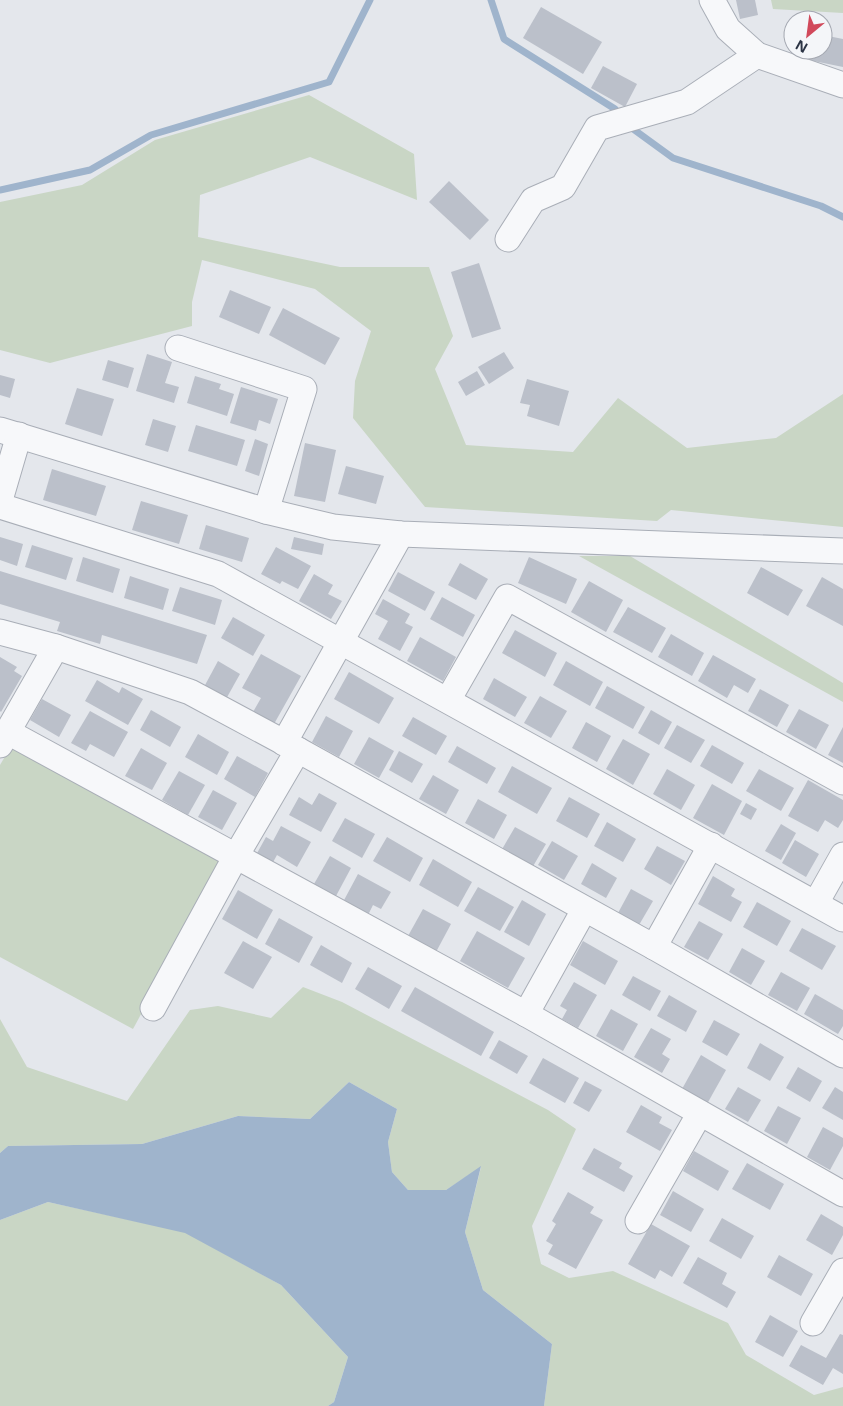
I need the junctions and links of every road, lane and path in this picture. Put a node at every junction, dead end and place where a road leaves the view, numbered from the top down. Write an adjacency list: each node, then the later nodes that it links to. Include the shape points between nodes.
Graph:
1 (712, 0): 2 (street, via 728,29)
2 (757, 55): 3 (street); 4 (street, via 687,102 597,128 563,188 533,200)
3 (843, 85)
4 (508, 239)
5 (178, 348): 9 (street, via 304,389)
6 (10, 433): 7 (street); 9 (street)
7 (0, 500)
8 (0, 506): 13 (street, via 218,574)
9 (266, 511): 10 (street, via 333,527)
10 (401, 534): 11 (street); 13 (street)
11 (843, 551)
12 (0, 632): 14 (street)
13 (342, 642): 15 (street); 17 (street)
14 (56, 648): 16 (street); 17 (street, via 190,692)
15 (448, 700): 18 (street, via 507,597); 19 (street)
16 (4, 739): 20 (street)
17 (291, 746): 20 (street); 23 (street)
18 (843, 782)
19 (712, 845): 22 (street); 25 (street)
20 (236, 856): 26 (street); 27 (street)
21 (843, 856): 22 (street)
22 (816, 903): 24 (street)
23 (584, 910): 25 (street); 27 (street)
24 (843, 919)
25 (654, 947): 28 (street)
26 (152, 1008)
27 (526, 1014): 29 (street)
28 (843, 1055)
29 (700, 1113): 30 (street); 31 (street)
30 (843, 1194)
31 (638, 1221)
32 (843, 1271): 33 (street)
33 (813, 1324)

